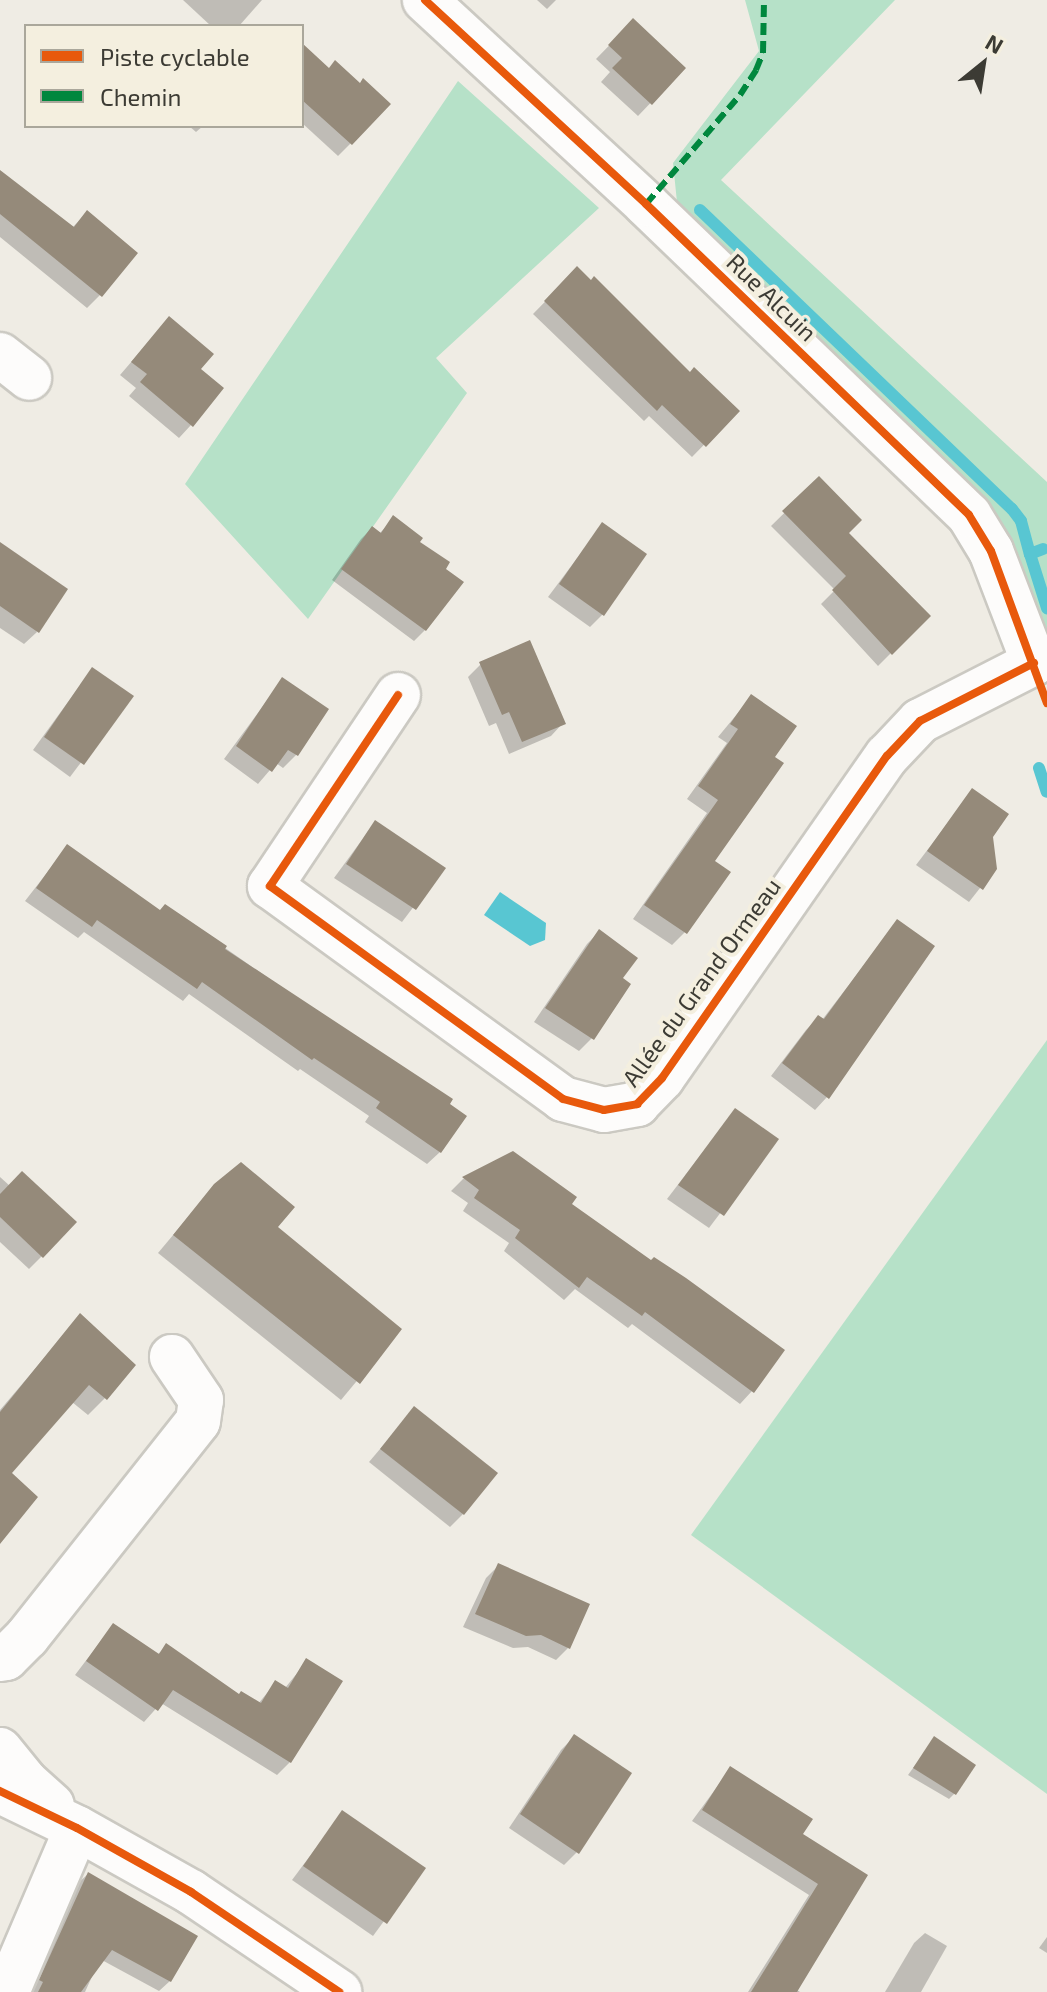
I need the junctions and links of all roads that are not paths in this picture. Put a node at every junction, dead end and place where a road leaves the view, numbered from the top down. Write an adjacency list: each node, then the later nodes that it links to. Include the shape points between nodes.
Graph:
1 (425, 0): 2 (street, Rue Alcuin, via 969,515 991,551)
2 (1034, 663): 3 (street, Allée du Grand Ormeau, via 920,721 887,756 662,1078 637,1104 604,1110 563,1099 270,886)
3 (398, 695)
4 (172, 1357): 5 (street, via 201,1400 198,1421 27,1637)
5 (0, 1659)
6 (0, 1750): 8 (street)
7 (0, 1791): 8 (street)
8 (77, 1828): 9 (street); 10 (street, via 191,1892)
9 (7, 1992)
10 (339, 1992)

